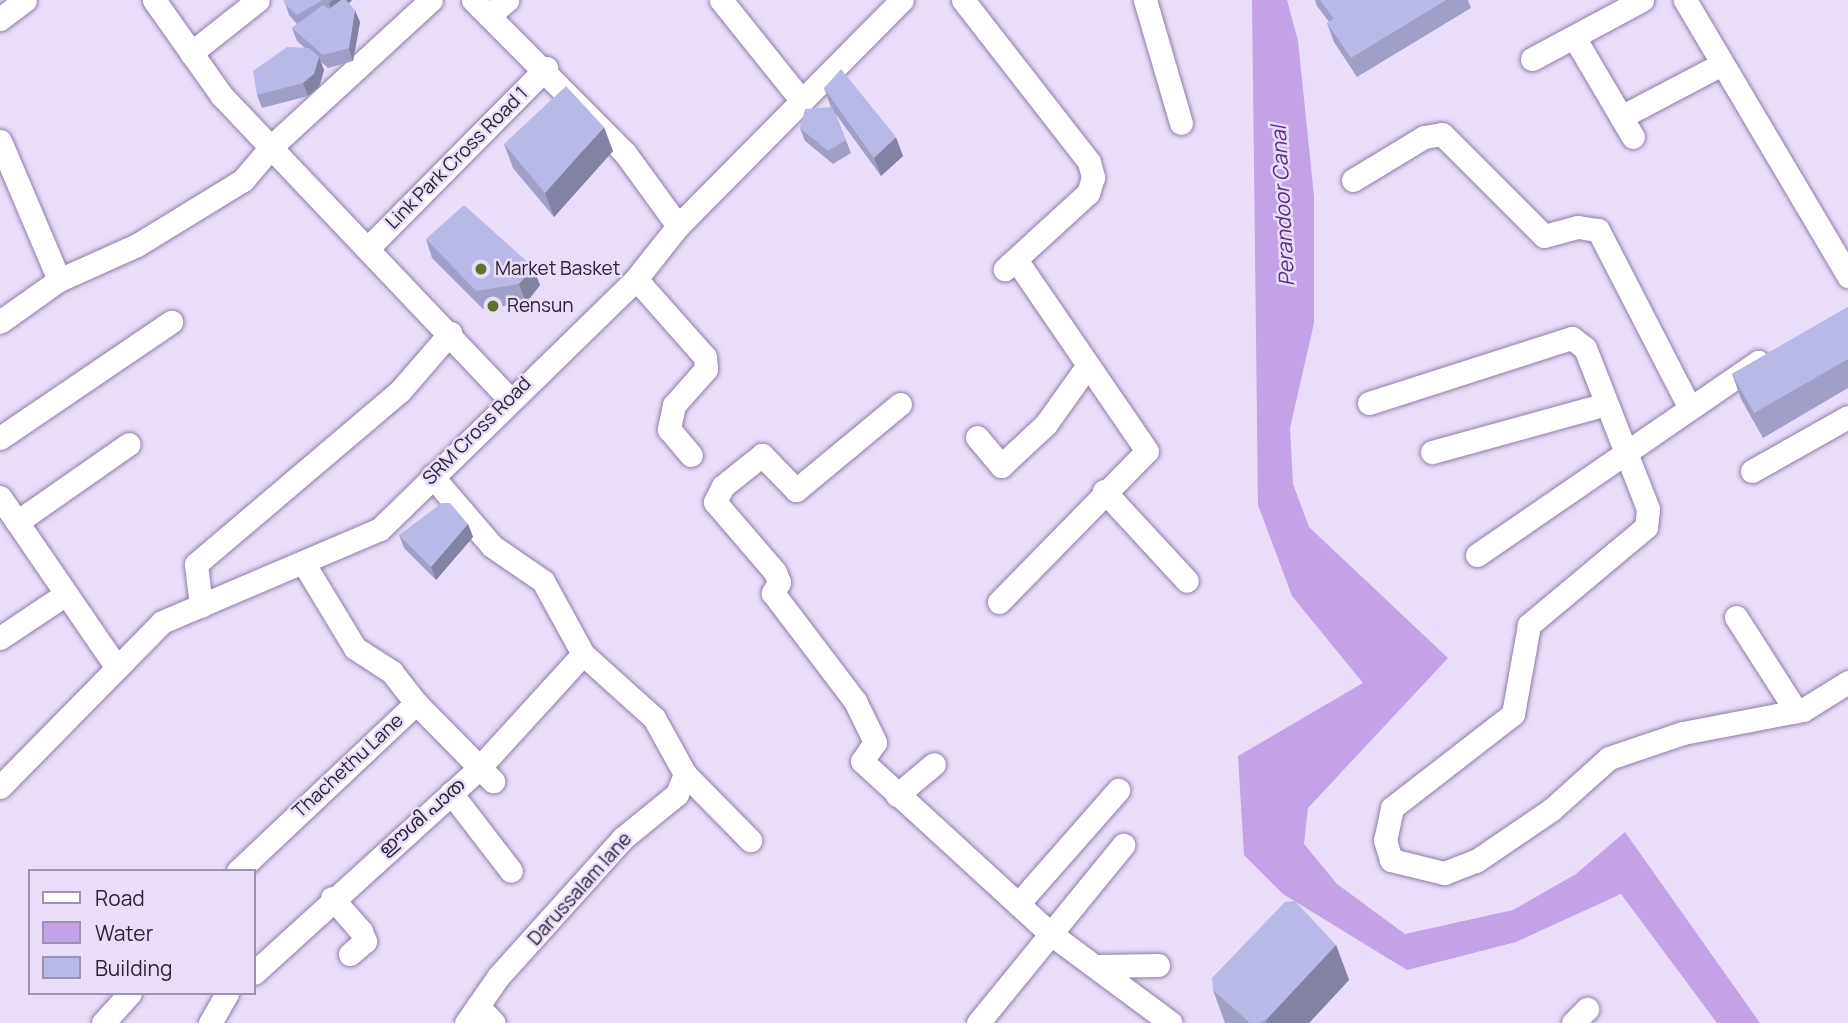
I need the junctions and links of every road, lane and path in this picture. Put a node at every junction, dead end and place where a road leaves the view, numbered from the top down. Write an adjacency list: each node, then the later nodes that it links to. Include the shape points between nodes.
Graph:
1 (155, 0): 13 (street)
2 (258, 0): 13 (street)
3 (431, 0): 22 (street)
4 (507, 0): 11 (street)
5 (721, 0): 17 (street)
6 (902, 0): 17 (street, SRM Cross Road)
7 (963, 0): 33 (street, via 1089,162 1093,177 1088,192 1010,265)
8 (1145, 0): 19 (street)
9 (1642, 0): 12 (street)
10 (1685, 0): 15 (street)
11 (481, 8): 16 (street)
12 (1574, 37): 14 (street); 18 (street)
13 (191, 53): 22 (street)
14 (1532, 59)
15 (1720, 65): 18 (street); 26 (street)
16 (545, 68): 24 (street, via 625,153); 25 (street, Link Park Cross Road 1)
17 (802, 101): 24 (street, SRM Cross Road)
18 (1621, 117): 20 (street)
19 (1181, 123)
20 (1633, 137)
21 (0, 141): 27 (street)
22 (271, 146): 25 (street); 27 (street, via 243,180 137,245)
23 (1353, 180): 38 (street, via 1424,137 1442,134 1544,236 1578,227 1598,230)
24 (678, 226): 28 (street, SRM Cross Road)
25 (369, 247): 31 (street)
26 (1848, 276)
27 (59, 279): 29 (street)
28 (636, 279): 34 (street, SRM Cross Road); 45 (street, via 705,356 706,369 674,405 668,429)
29 (0, 322)
30 (171, 322): 41 (street)
31 (450, 333): 34 (street); 56 (street, via 400,391 196,564)
32 (1782, 347): 38 (street)
33 (1088, 365): 40 (street, via 1046,424 1001,466); 48 (street, via 1147,451)
34 (509, 398): 47 (street, SRM Cross Road)
35 (1369, 403): 37 (street, via 1572,338 1585,348)
36 (900, 404): 70 (street, via 796,490 762,455 723,486 715,502 775,572 779,582 773,593 855,701 875,742 862,761)
37 (1606, 404): 43 (street); 44 (street)
38 (1689, 406): 43 (street)
39 (1848, 417): 46 (street)
40 (977, 437)
41 (0, 438)
42 (129, 444): 50 (street)
43 (1623, 449): 51 (street); 63 (street, via 1648,509 1646,527 1529,625 1513,714 1392,808 1385,840 1391,860 1444,873 1499,849 1609,758 1683,733)
44 (1432, 452)
45 (691, 455)
46 (1752, 471)
47 (432, 476): 52 (street, SRM Cross Road, via 380,529); 59 (street, via 492,546 543,582)
48 (1104, 491): 53 (street); 55 (street)
49 (0, 496): 50 (street)
50 (17, 522): 54 (street)
51 (1477, 555)
52 (303, 562): 56 (street, SRM Cross Road); 62 (street, Thachethu Lane, via 355,648 392,672)
53 (1187, 581)
54 (66, 594): 58 (street); 60 (street)
55 (999, 602)
56 (201, 606): 60 (street, SRM Cross Road, via 162,622)
57 (1736, 617): 63 (street)
58 (0, 638)
59 (583, 653): 65 (street, via 654,718); 66 (street, ഈശി പാത)
60 (117, 668): 67 (street, SRM Cross Road)
61 (1848, 682): 63 (street)
62 (416, 703): 66 (street); 73 (street, Thachethu Lane)
63 (1799, 711)
64 (934, 764): 70 (street)
65 (685, 774): 71 (street); 84 (street, Darussalam lane, via 677,793 623,838)
66 (486, 775): 69 (street, ഈശി പാത)
67 (0, 787)
68 (1118, 790): 76 (street)
69 (451, 793): 74 (street); 75 (street, ഈശി പാത)
70 (897, 795): 76 (street)
71 (750, 840)
72 (1123, 845): 77 (street)
73 (240, 869)
74 (512, 872)
75 (332, 898): 78 (street, via 365,941); 81 (street, ഈശി പാത)
76 (1018, 904): 77 (street)
77 (1051, 934): 79 (street); 88 (street)
78 (350, 954)
79 (1094, 965): 80 (street); 89 (street)
80 (1158, 965)
81 (256, 971)
82 (128, 995): 85 (street)
83 (225, 995): 86 (street)
84 (472, 1014): 87 (street)
85 (103, 1023)
86 (210, 1023)
87 (494, 1023)
88 (978, 1023)
89 (1171, 1023)

